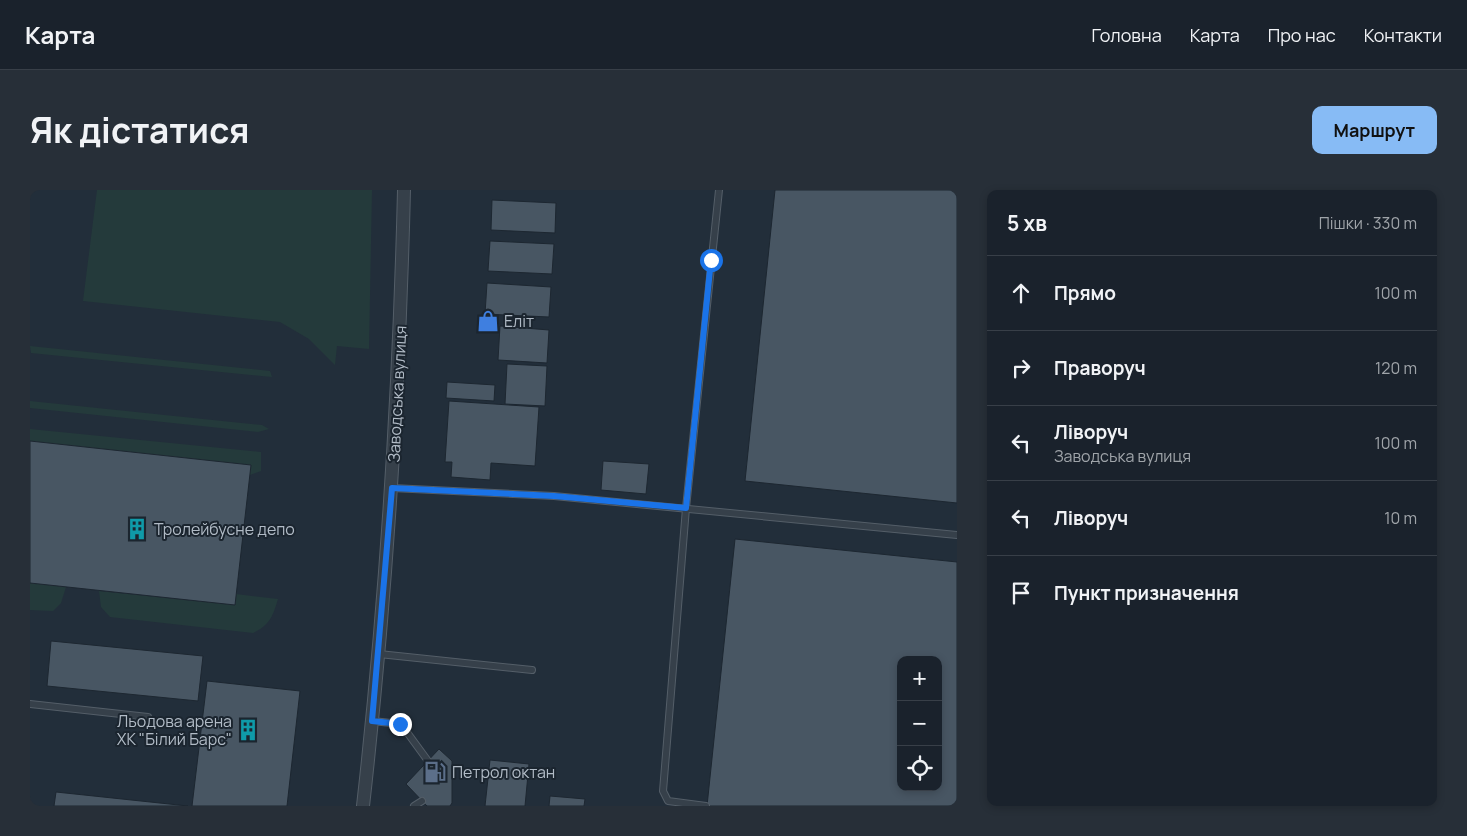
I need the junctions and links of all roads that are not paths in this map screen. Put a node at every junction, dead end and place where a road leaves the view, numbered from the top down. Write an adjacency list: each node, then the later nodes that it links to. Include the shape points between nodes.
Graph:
1 (404, 190): 3 (street, Заводська вулиця)
2 (719, 190): 4 (lane)
3 (392, 488): 4 (lane, via 554,496); 6 (street, Заводська вулиця)
4 (686, 508): 5 (lane); 15 (lane, via 663,791 668,801)
5 (957, 535)
6 (379, 654): 7 (lane); 10 (street, Заводська вулиця)
7 (532, 670)
8 (30, 704): 9 (lane)
9 (148, 717)
10 (372, 721): 11 (lane, via 400,724); 13 (street, Заводська вулиця)
11 (428, 761)
12 (422, 801): 14 (lane)
13 (363, 806)
14 (414, 806)
15 (706, 806)

